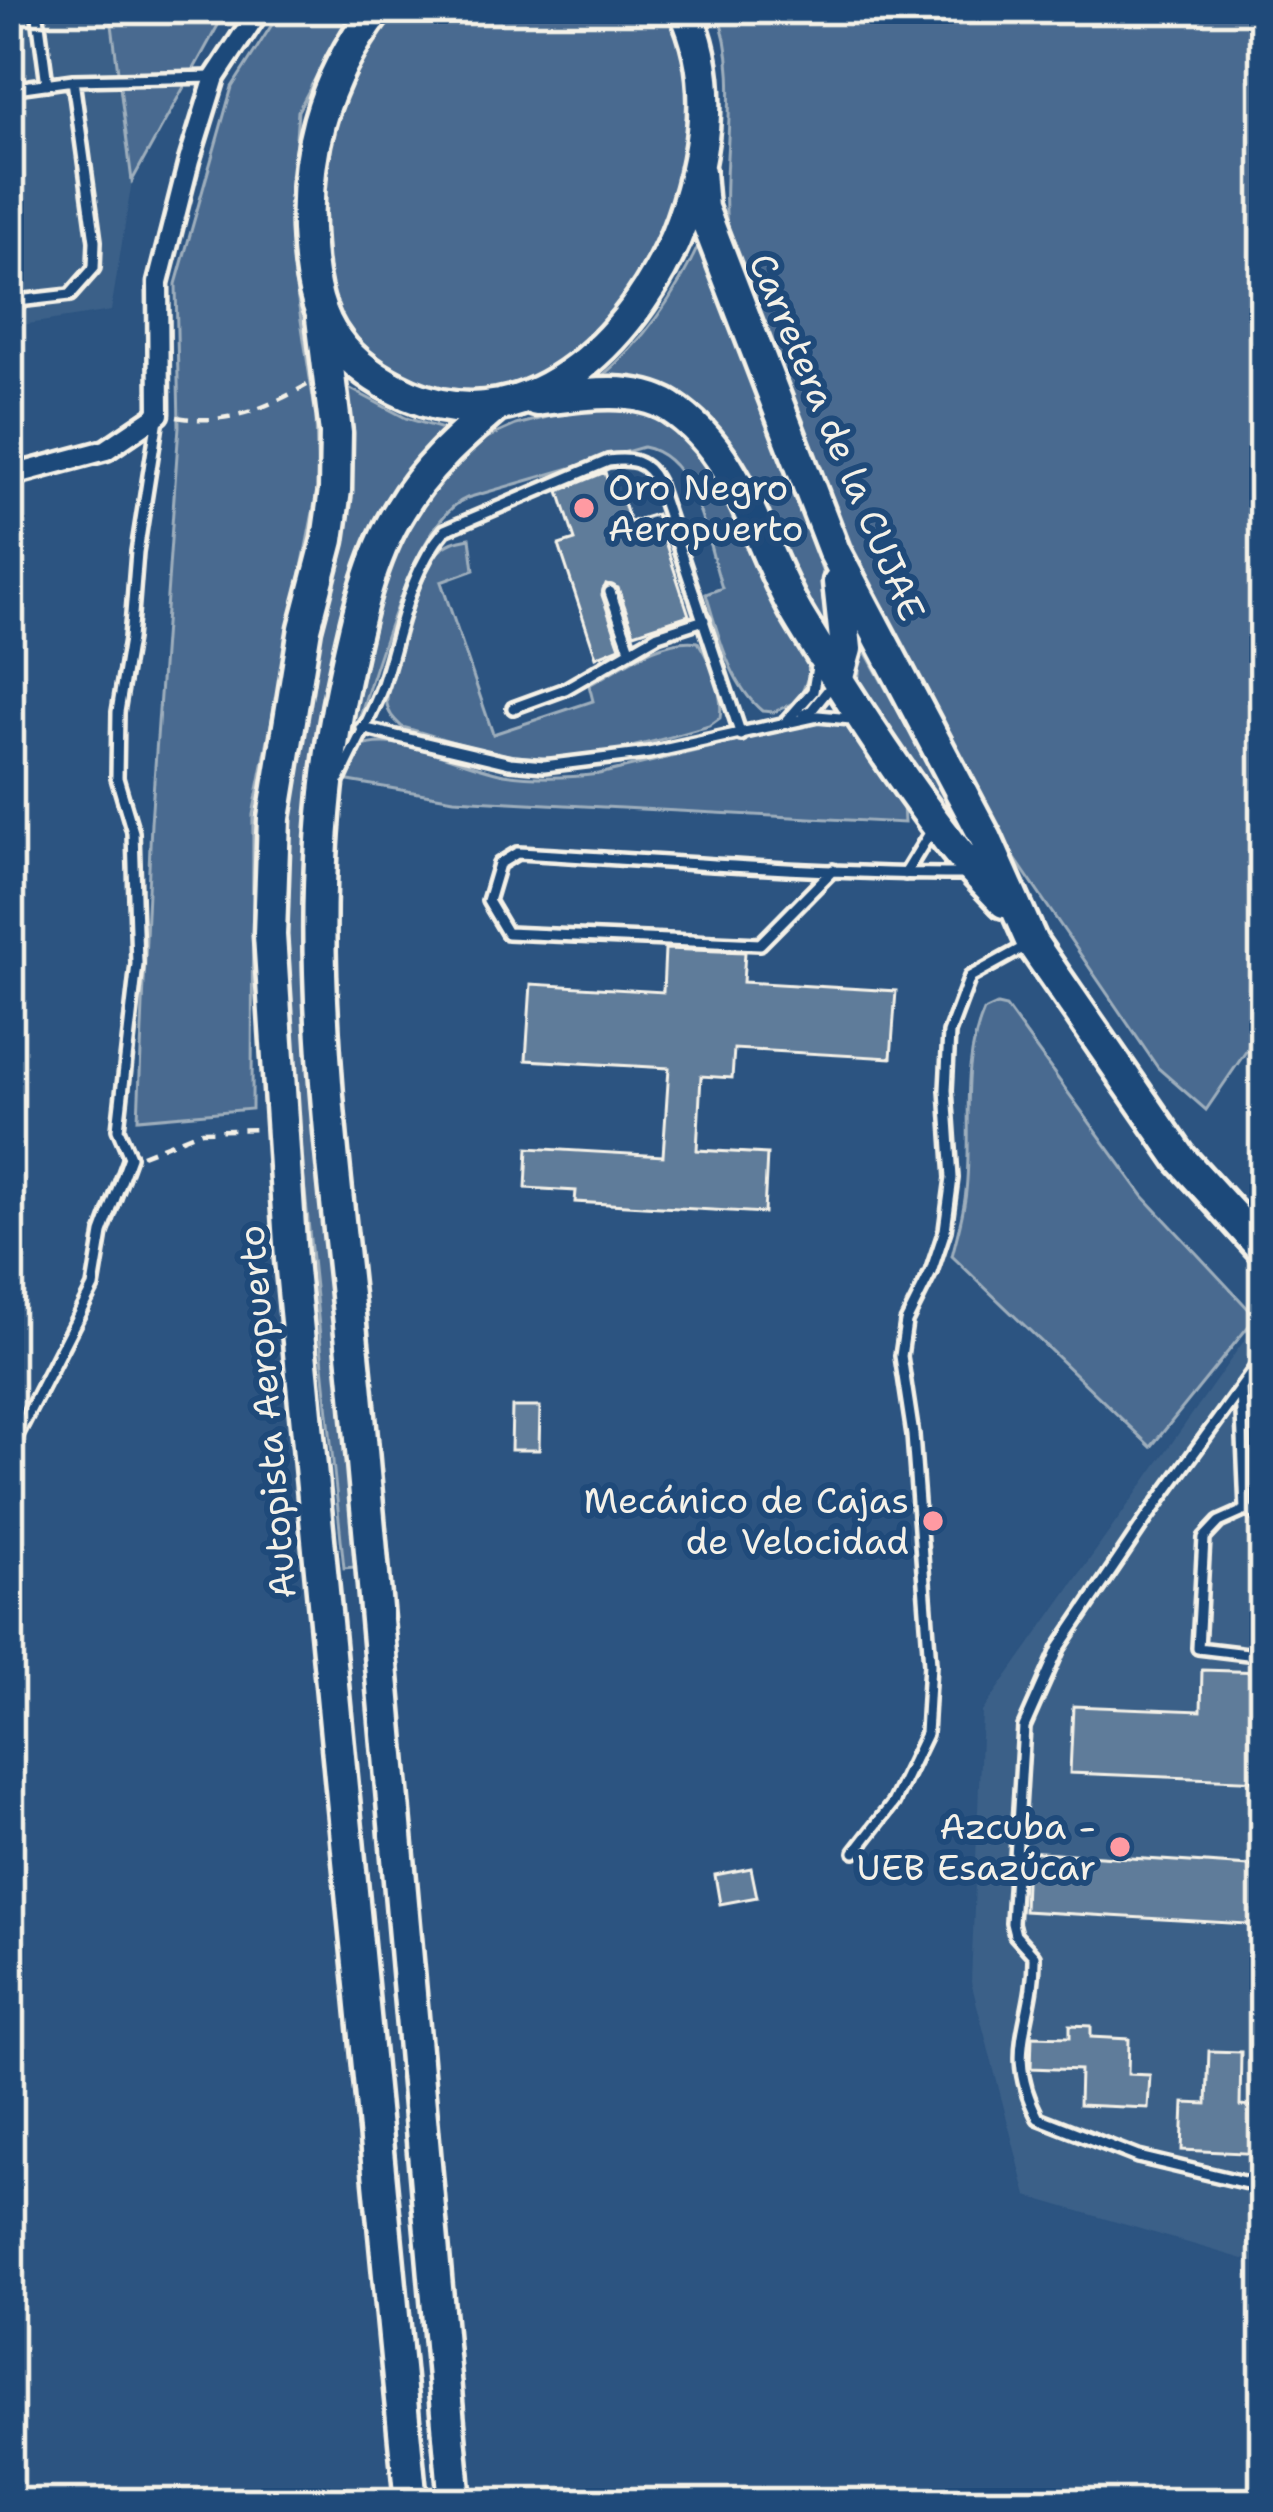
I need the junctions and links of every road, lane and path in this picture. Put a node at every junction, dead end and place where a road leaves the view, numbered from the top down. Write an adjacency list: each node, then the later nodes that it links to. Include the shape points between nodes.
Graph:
1 (37, 9): 7 (lane)
2 (260, 9): 5 (street)
3 (377, 9): 11 (highway, Autopista Aeropuerto, via 337,72 309,157 310,265)
4 (684, 9): 9 (highway, via 695,32 706,120)
5 (215, 77): 6 (lane); 14 (street, via 158,283)
6 (73, 80): 7 (lane); 10 (lane, via 94,268 70,295)
7 (47, 84): 8 (lane)
8 (9, 89)
9 (700, 172): 13 (highway, via 670,253 634,312 558,382); 16 (highway, Carretera de la CUJAE, via 702,208)
10 (9, 302)
11 (322, 318): 12 (highway, Autopista Aeropuerto); 13 (highway, Carretera de la CUJAE, via 339,345 396,389 427,402)
12 (329, 373): 14 (path, via 252,413 195,420); 33 (highway, Autopista Aeropuerto, via 335,490 274,818 270,935)
13 (506, 405): 19 (highway, Carretera de la CUJAE, via 587,393 667,405 733,475); 31 (highway, via 418,484 368,585 343,687)
14 (159, 413): 15 (street, via 106,450); 34 (lane, via 118,712 137,964 118,1129)
15 (9, 476)
16 (833, 550): 21 (highway, via 846,649); 32 (highway, Carretera de la CUJAE, via 986,839)
17 (610, 592): 20 (lane)
18 (704, 620): 20 (lane); 25 (lane, via 653,474 637,460 608,461 445,530 427,551); 26 (lane)
19 (816, 644): 21 (highway, Carretera de la CUJAE); 24 (lane, via 813,691)
20 (630, 649): 22 (lane, via 566,689)
21 (838, 676): 23 (highway, Carretera de la CUJAE); 24 (lane, via 811,711)
22 (513, 708)
23 (865, 720): 24 (lane, via 831,715); 27 (highway, Carretera de la CUJAE)
24 (782, 726): 26 (lane)
25 (362, 728): 26 (lane, via 544,766); 31 (lane, via 337,784)
26 (740, 735)
27 (936, 823): 29 (lane); 30 (highway, Carretera de la CUJAE)
28 (833, 870): 28 (lane, via 760,944 507,933 488,901 499,865 518,853); 29 (lane)
29 (905, 874): 30 (lane)
30 (978, 874): 32 (highway, Carretera de la CUJAE)
31 (321, 886): 45 (highway, via 322,1046)
32 (1025, 931): 35 (highway, Carretera de la CUJAE, via 1181,1159); 42 (lane, via 970,977 949,1033 945,1229 901,1356 930,1664 926,1734 893,1803)
33 (281, 1127): 34 (path, via 202,1131); 44 (highway, Autopista Aeropuerto)
34 (130, 1157): 38 (lane, via 93,1287)
35 (1264, 1250)
36 (1264, 1356): 37 (lane)
37 (1241, 1388): 39 (lane); 43 (lane, via 1059,1648 1024,1726 1012,1923 1034,1956 1020,2061 1037,2118 1138,2157)
38 (9, 1451)
39 (1246, 1510): 40 (lane); 41 (lane, via 1204,1538 1198,1648)
40 (1264, 1516)
41 (1264, 1656)
42 (855, 1852)
43 (1264, 2187)
44 (411, 2503)
45 (455, 2503)

